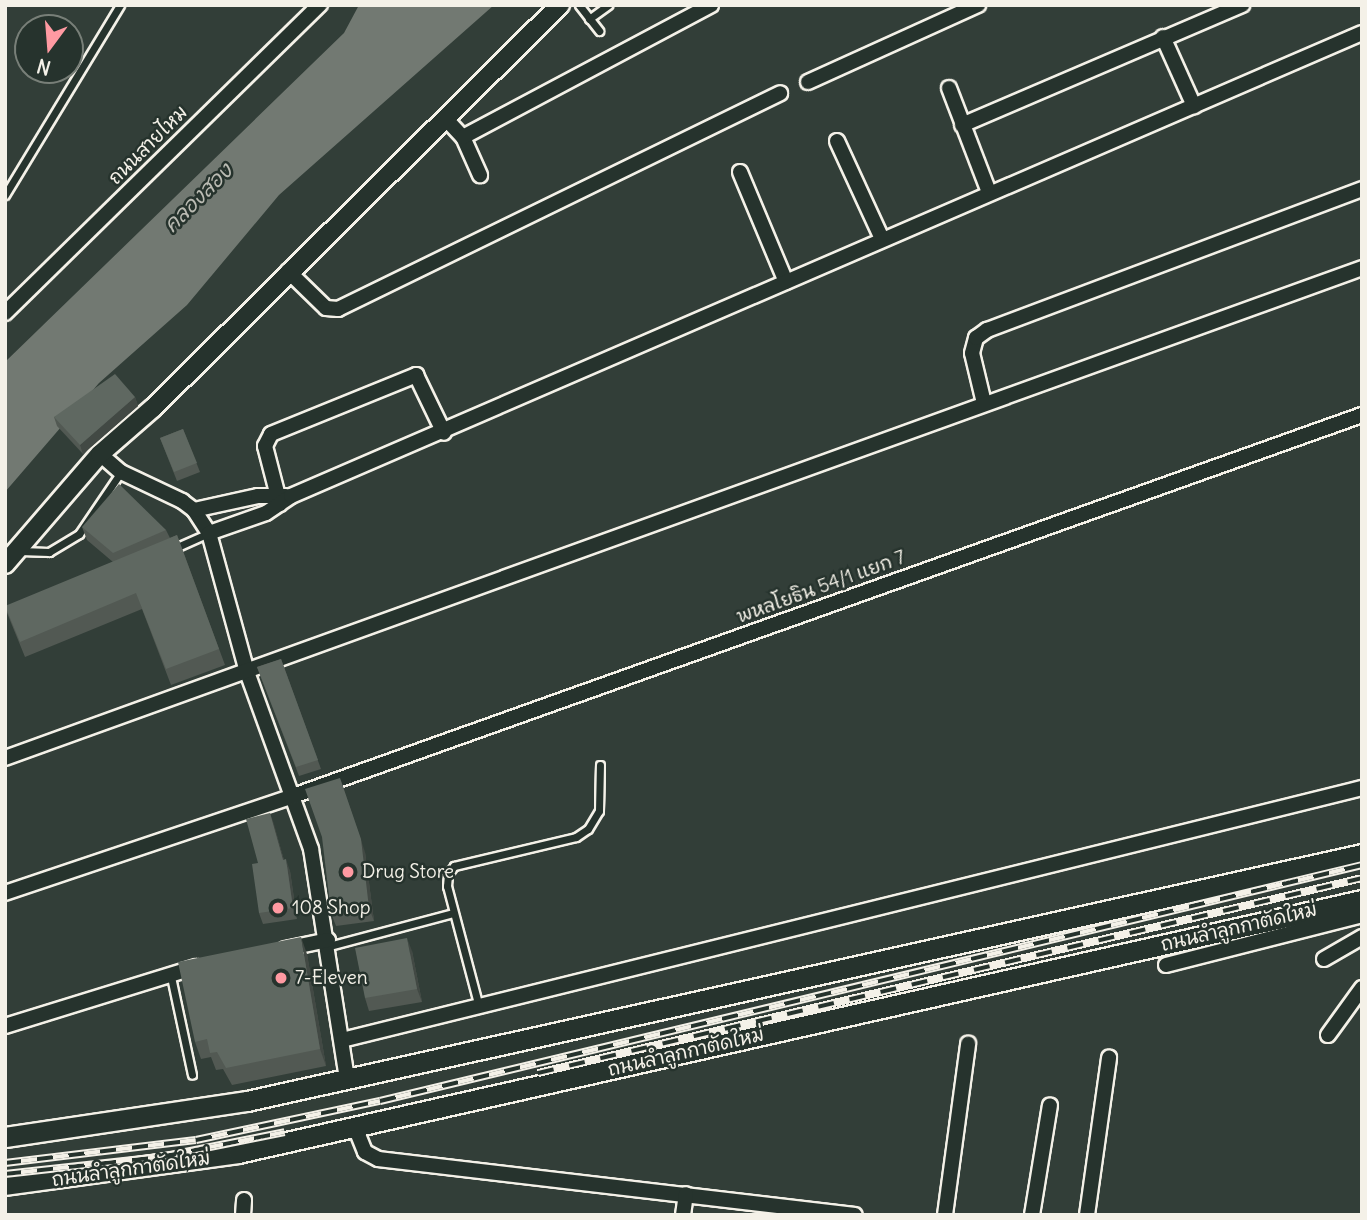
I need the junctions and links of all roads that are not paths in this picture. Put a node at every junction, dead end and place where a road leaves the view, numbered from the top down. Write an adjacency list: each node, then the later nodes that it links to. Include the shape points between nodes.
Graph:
1 (120, 5): 25 (lane)
2 (320, 5): 30 (street, ถนนสายไหม)
3 (560, 5): 17 (street)
4 (579, 5): 9 (lane)
5 (608, 5): 9 (lane)
6 (711, 5): 19 (street)
7 (978, 5): 13 (street)
8 (1242, 5): 12 (street)
9 (589, 19): 10 (lane)
10 (599, 31)
11 (1362, 33): 16 (street)
12 (1163, 37): 16 (street); 18 (street)
13 (808, 82)
14 (949, 88): 18 (street)
15 (780, 93): 28 (street, via 338,309 326,308)
16 (1194, 106): 24 (street)
17 (445, 118): 19 (street); 28 (street)
18 (962, 125): 24 (street)
19 (463, 137): 22 (street)
20 (837, 141): 26 (street)
21 (740, 172): 29 (street)
22 (480, 175)
23 (1362, 189): 31 (street, via 987,330 976,338 972,353)
24 (989, 192): 26 (street)
25 (5, 195)
26 (882, 239): 29 (street)
27 (1362, 268): 31 (street)
28 (288, 271): 34 (street, via 153,408)
29 (786, 282): 33 (street)
30 (5, 313)
31 (984, 403): 41 (street)
32 (1362, 415): 45 (street, พหลโยธิน 54/1 แยก 7)
33 (444, 432): 36 (street); 36 (street, via 422,381 410,376 271,434 265,446)
34 (100, 454): 35 (street); 40 (street)
35 (121, 472): 37 (street); 40 (lane, via 79,534 65,545)
36 (283, 499): 37 (street); 38 (street)
37 (194, 510): 38 (street)
38 (209, 533): 39 (lane); 41 (street)
39 (161, 554)
40 (10, 557)
41 (247, 672): 42 (street); 45 (street)
42 (5, 758)
43 (600, 765): 49 (lane, via 598,811 588,829 576,837 454,866 447,887)
44 (1362, 788): 59 (street)
45 (293, 796): 47 (street, พหลโยธิน 54/1 แยก 7); 52 (street, via 311,849)
46 (1362, 854): 66 (main road)
47 (5, 893)
48 (1362, 900): 68 (main road, ถนนลำลูกกาตัดใหม่)
49 (453, 913): 52 (lane); 59 (lane)
50 (1362, 915): 56 (street)
51 (1362, 937): 54 (street)
52 (328, 943): 53 (street); 62 (street)
53 (275, 951)
54 (1324, 959)
55 (210, 964): 57 (street)
56 (1166, 965)
57 (170, 972): 60 (street); 65 (lane)
58 (1362, 988): 61 (street)
59 (479, 1008): 62 (street)
60 (5, 1026)
61 (1328, 1035)
62 (341, 1040): 66 (street)
63 (968, 1044): 75 (street)
64 (1109, 1058): 77 (street)
65 (192, 1075)
66 (347, 1080): 69 (main road, via 172,1115)
67 (1050, 1105): 76 (street)
68 (355, 1127): 70 (main road, ถนนลำลูกกาตัดใหม่, via 212,1157); 71 (street, via 365,1152 378,1159)
69 (6, 1137)
70 (6, 1185)
71 (685, 1195): 72 (street); 73 (street)
72 (771, 1210): 74 (street)
73 (683, 1215)
74 (855, 1215)
75 (945, 1215)
76 (1032, 1215)
77 (1087, 1215)

